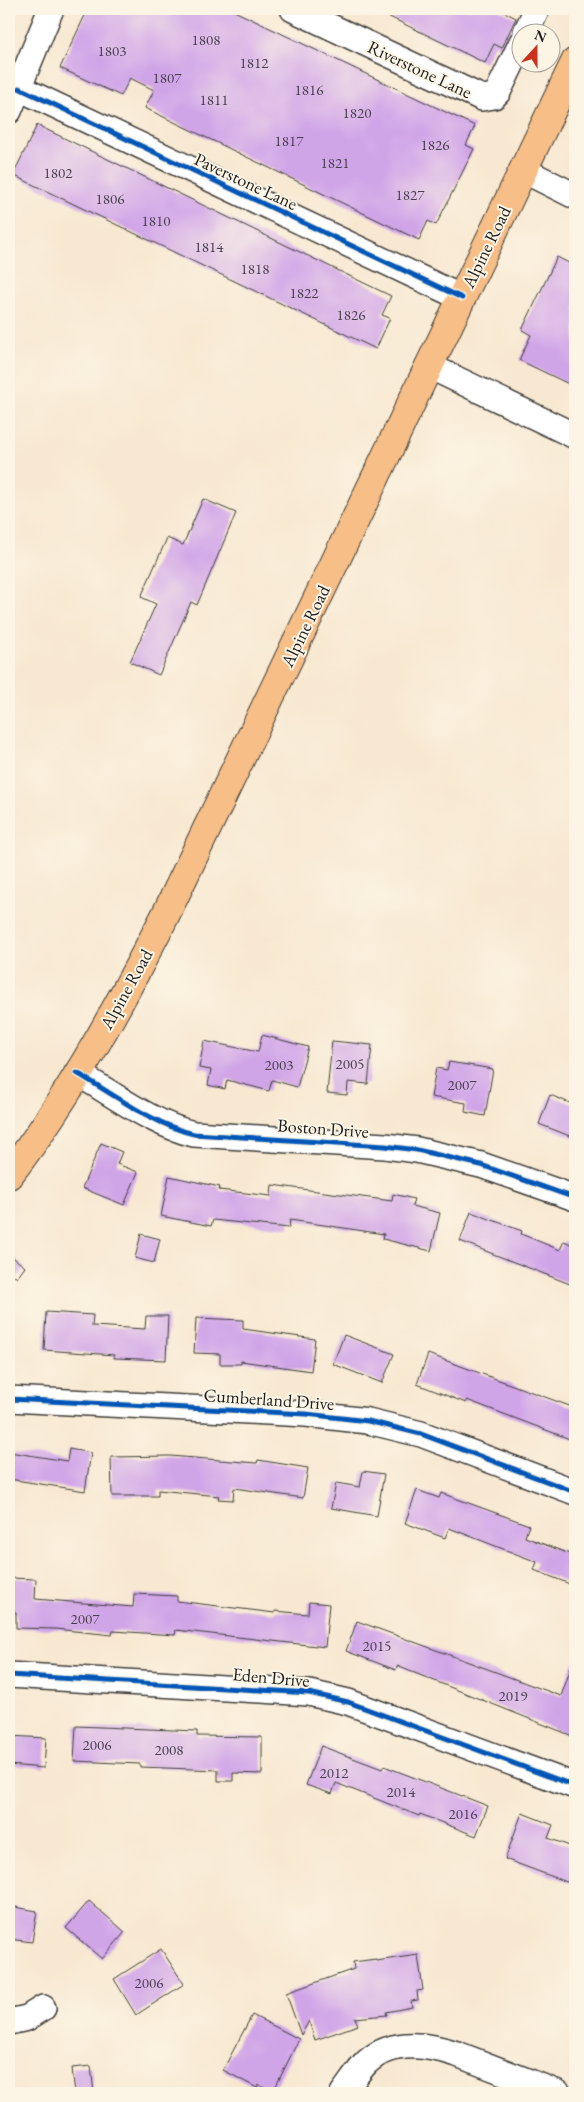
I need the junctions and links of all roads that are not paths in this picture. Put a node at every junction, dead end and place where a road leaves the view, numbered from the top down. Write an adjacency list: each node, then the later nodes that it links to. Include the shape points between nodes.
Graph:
1 (51, 9): 7 (street)
2 (293, 9): 6 (street, Riverstone Lane, via 482,98 498,92)
3 (537, 9): 4 (street)
4 (531, 22)
5 (575, 62): 9 (main road, Alpine Road)
6 (512, 63)
7 (19, 88): 8 (street); 11 (street, Paverstone Lane)
8 (9, 111)
9 (523, 170): 10 (street); 11 (main road, Alpine Road)
10 (575, 196)
11 (462, 298): 12 (main road, Alpine Road)
12 (430, 366): 13 (street); 14 (main road, Alpine Road, via 166,916)
13 (575, 436)
14 (77, 1073): 15 (main road, Alpine Road); 16 (street, Boston Drive, via 163,1123 194,1134 417,1150 481,1165)
15 (9, 1175)
16 (575, 1198)
17 (9, 1399): 18 (street, Cumberland Drive, via 306,1414 368,1421 422,1434)
18 (575, 1492)
19 (9, 1675): 20 (street, Eden Drive, via 309,1693 348,1702)
20 (575, 1786)
21 (42, 2008): 22 (street, via 27,2018)
22 (9, 2022)
23 (343, 2093): 24 (street, via 361,2069 377,2055 397,2047 418,2045 442,2048)
24 (558, 2093)

